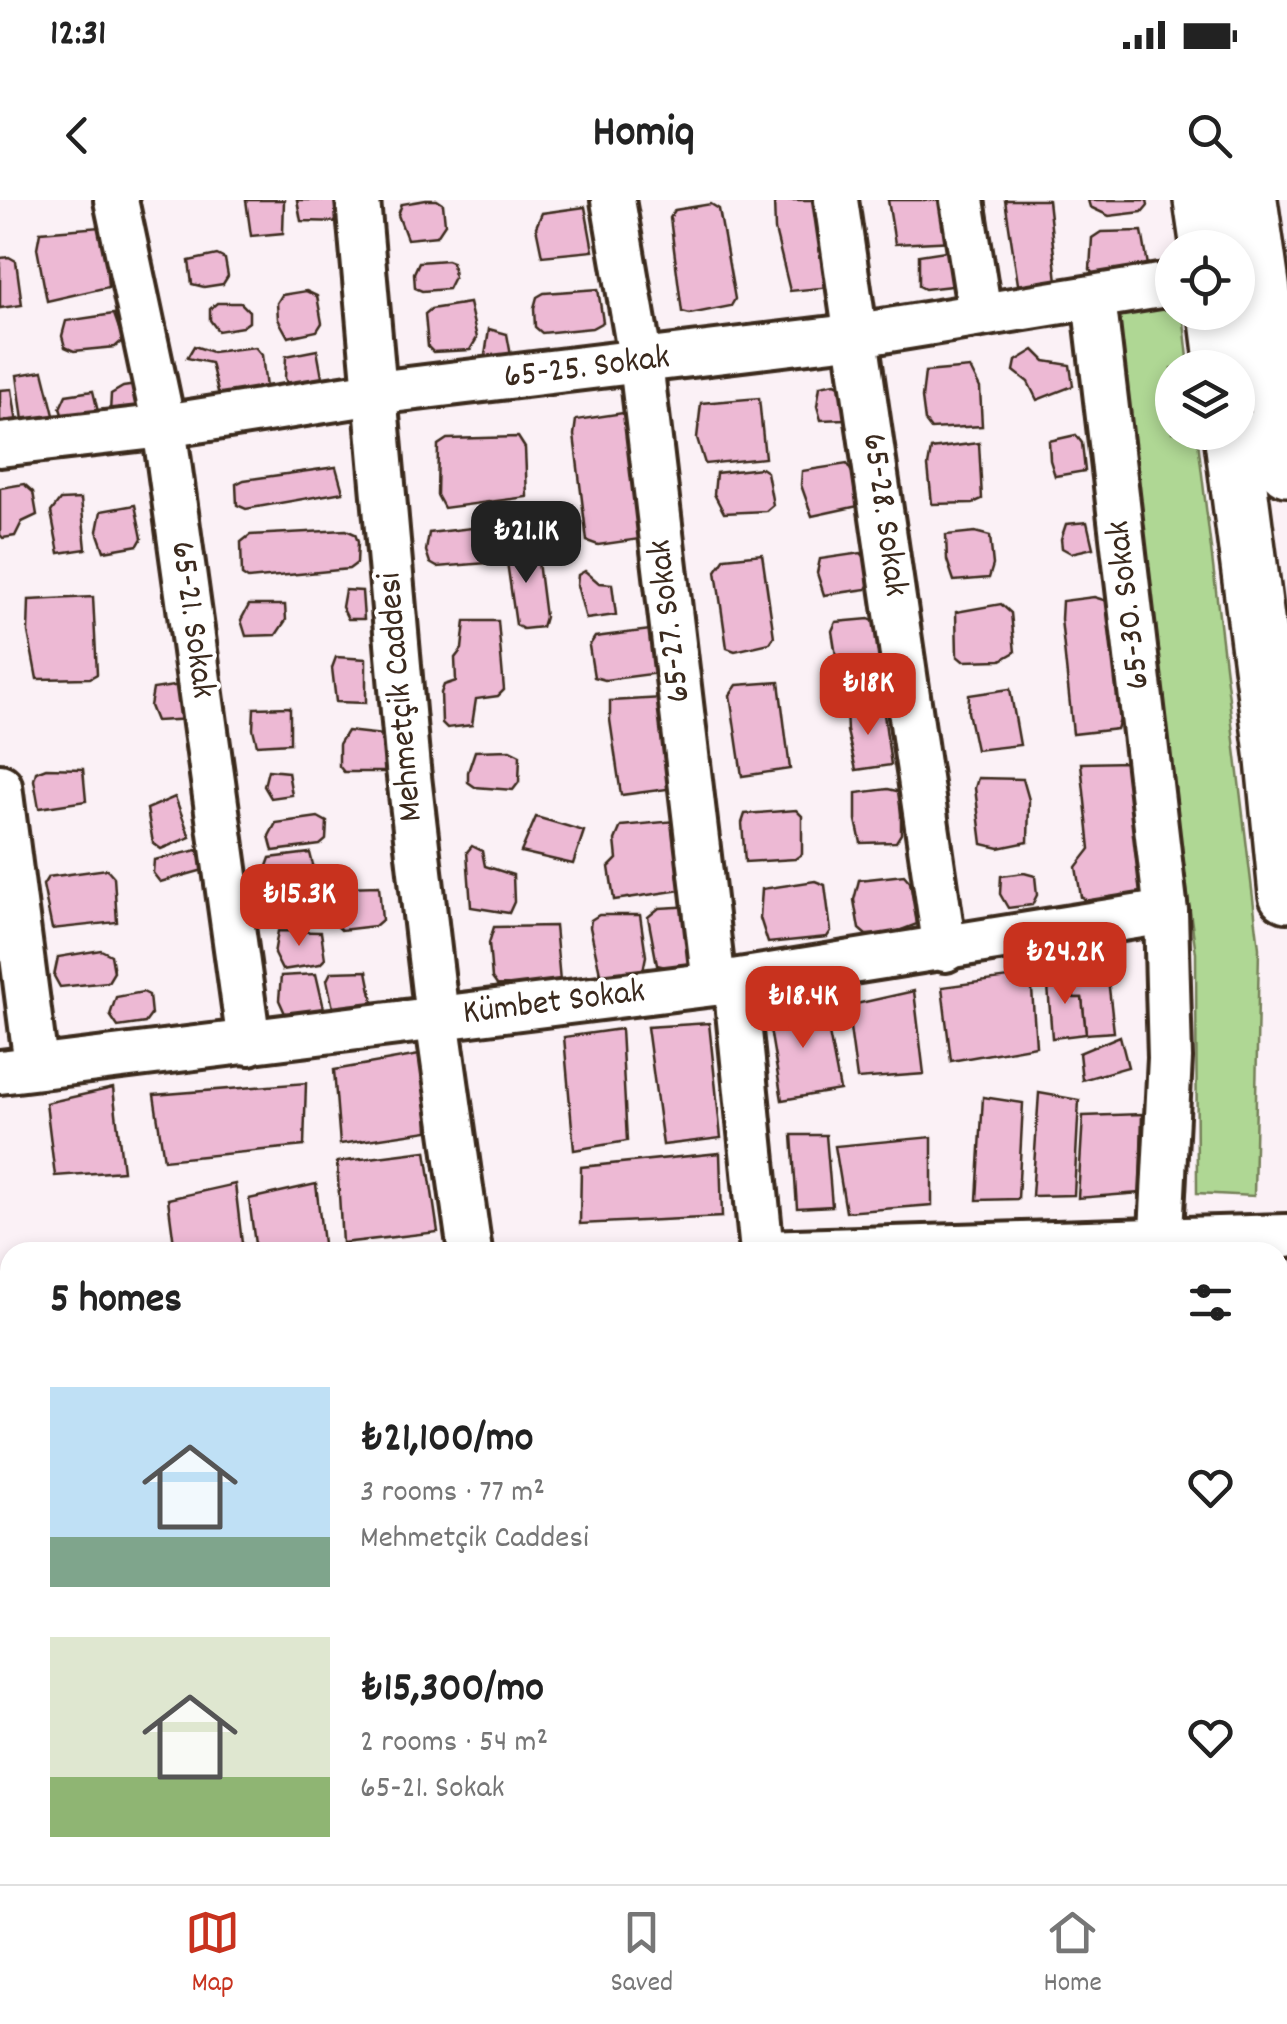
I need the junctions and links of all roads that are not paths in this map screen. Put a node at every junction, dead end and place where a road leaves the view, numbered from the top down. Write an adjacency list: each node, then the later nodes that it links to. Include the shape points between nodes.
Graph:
1 (116, 200): 15 (street, 65-21. Sokak)
2 (358, 200): 14 (street, Mehmetçik Caddesi)
3 (613, 200): 13 (street, 65-27. Sokak)
4 (836, 200): 12 (street, 65-28. Sokak)
5 (962, 200): 11 (street)
6 (1202, 200): 8 (main road)
7 (1249, 200): 18 (main road)
8 (1206, 230)
9 (1155, 287): 10 (street, 65-25. Sokak)
10 (1094, 298): 11 (street, 65-25. Sokak); 21 (street, 65-30. Sokak)
11 (980, 314): 12 (street, 65-25. Sokak)
12 (858, 335): 13 (street, 65-25. Sokak); 22 (street, 65-28. Sokak)
13 (641, 363): 14 (street, 65-25. Sokak); 23 (street, 65-27. Sokak)
14 (375, 392): 15 (street, 65-25. Sokak); 24 (street, Mehmetçik Caddesi)
15 (164, 426): 16 (street, 65-25. Sokak); 25 (street, 65-21. Sokak)
16 (0, 444)
17 (1234, 450): 20 (main road)
18 (1287, 468)
19 (0, 786): 26 (street)
20 (1287, 894)
21 (1166, 912): 22 (street, Kümbet Sokak); 30 (street, 65-30. Sokak, via 1170,1058)
22 (946, 950): 23 (street, Kümbet Sokak)
23 (724, 982): 24 (street, Kümbet Sokak); 29 (street, 65-27. Sokak)
24 (436, 1018): 25 (street, Kümbet Sokak); 28 (street, Mehmetçik Caddesi)
25 (249, 1043): 26 (street, Kümbet Sokak)
26 (18, 1068)
27 (1287, 1236): 31 (street)
28 (469, 1242)
29 (761, 1242)
30 (1159, 1242)
31 (1210, 1242)

